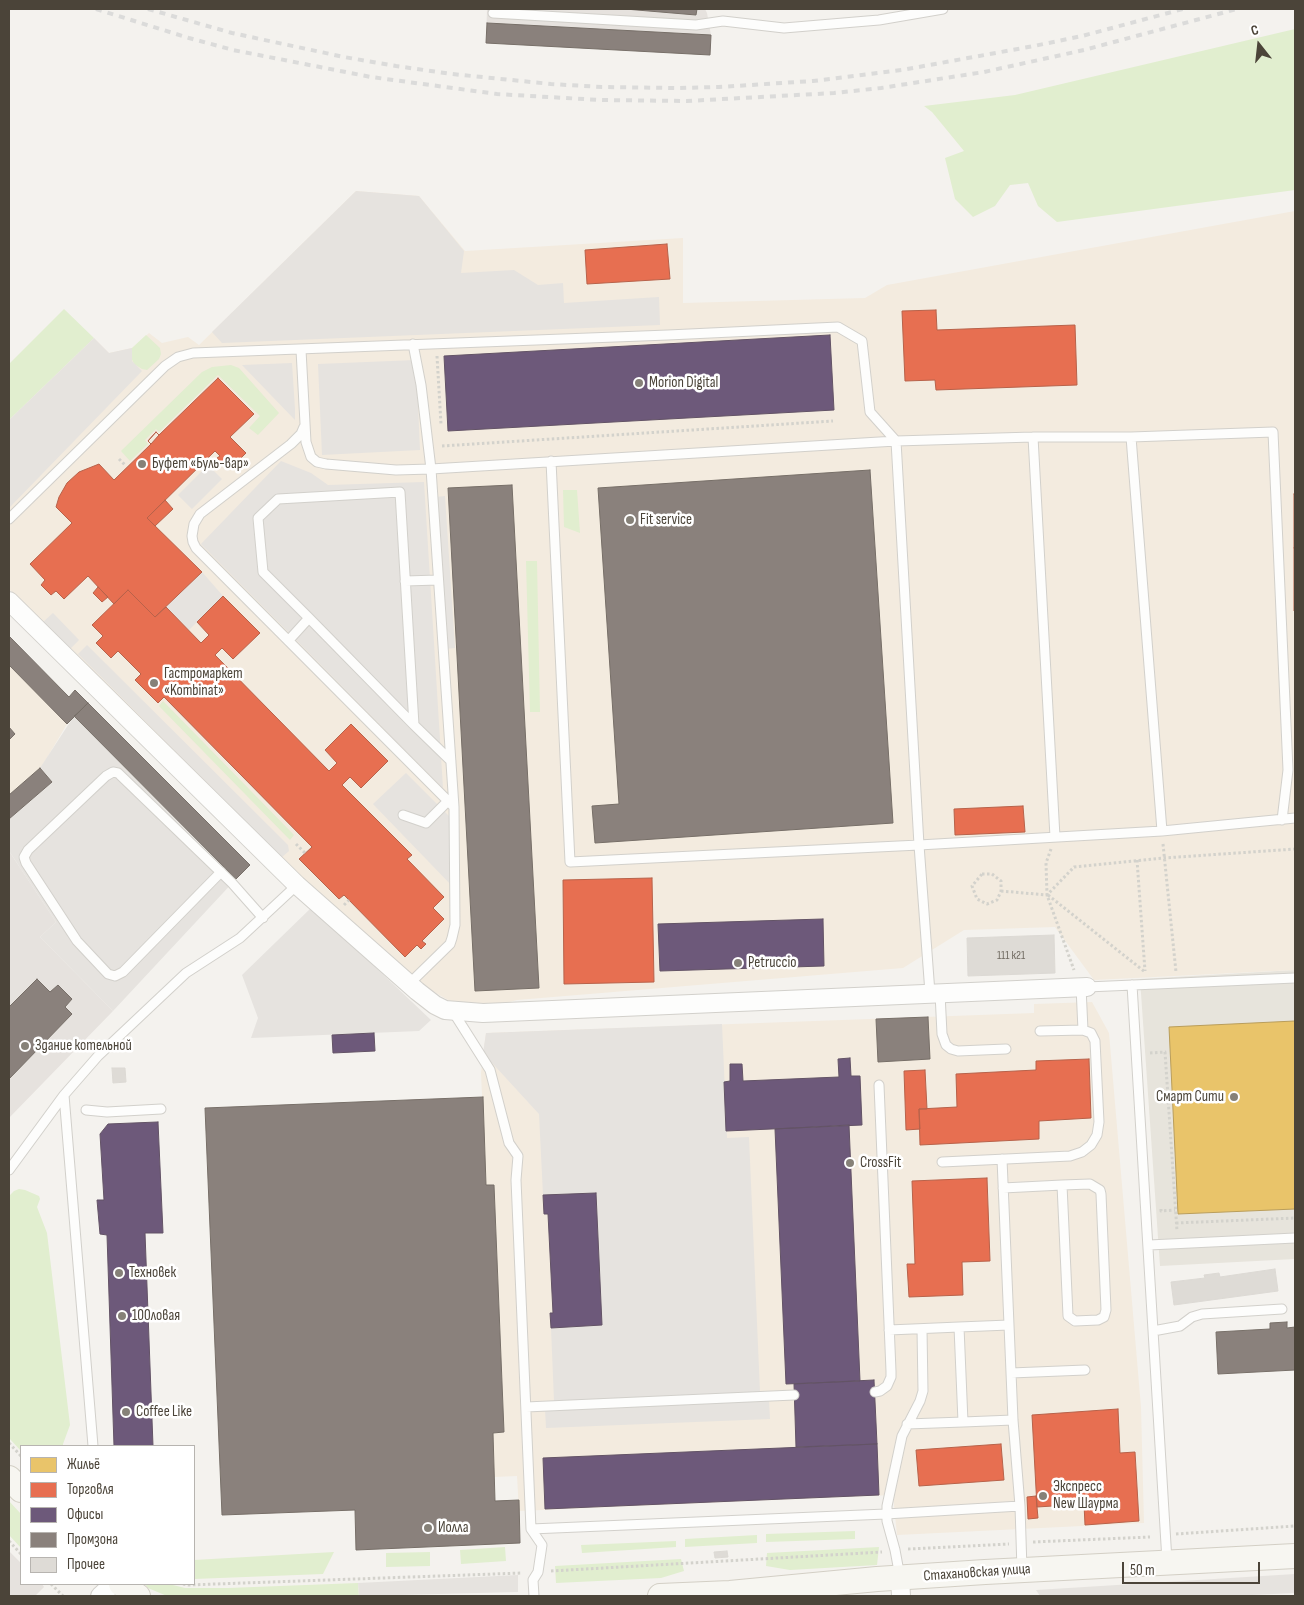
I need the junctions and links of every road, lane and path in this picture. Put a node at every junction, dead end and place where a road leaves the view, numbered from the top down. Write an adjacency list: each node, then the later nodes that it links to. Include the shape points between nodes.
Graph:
1 (943, 9): 2 (lane, via 879,20 784,28 723,21 696,25)
2 (493, 13)
3 (413, 344): 4 (lane); 5 (lane); 12 (lane, via 838,327 862,341 870,412)
4 (301, 350): 7 (lane); 17 (lane, via 193,353 172,361)
5 (415, 357): 8 (path, via 437,356); 16 (lane, via 422,385)
6 (833, 421): 11 (path, via 442,447)
7 (304, 424): 16 (lane, via 308,450 317,462 396,470); 22 (lane, via 301,434 291,444 200,514 192,536 196,548)
8 (441, 428)
9 (1034, 437): 10 (lane); 12 (lane); 30 (lane)
10 (1131, 437): 28 (lane, via 1273,432 1288,770); 29 (lane)
11 (442, 438)
12 (896, 441): 14 (lane); 32 (lane)
13 (119, 459): 15 (path)
14 (551, 461): 16 (lane); 32 (lane, via 570,862)
15 (125, 465)
16 (431, 468): 18 (lane)
17 (9, 519)
18 (438, 580): 19 (lane); 24 (lane)
19 (405, 581): 21 (lane, via 400,492 278,499 258,518 263,572); 23 (lane)
20 (9, 601): 38 (street)
21 (309, 618): 22 (lane); 23 (lane)
22 (289, 640): 25 (lane)
23 (414, 725): 24 (lane)
24 (451, 761): 25 (lane)
25 (451, 804): 26 (lane, via 426,823); 45 (lane, via 455,925 452,938)
26 (403, 816)
27 (1295, 818): 28 (lane)
28 (1282, 820): 29 (lane)
29 (1162, 831): 30 (lane); 35 (path)
30 (1055, 837): 32 (lane); 40 (path, via 1046,863)
31 (296, 844): 34 (path)
32 (919, 845): 47 (lane)
33 (1295, 849): 35 (path)
34 (305, 853)
35 (1164, 858): 36 (path); 44 (path)
36 (1137, 860): 40 (path, via 1074,867); 40 (path, via 1145,972)
37 (220, 872): 37 (lane, via 122,972 114,976 108,974 77,941 24,857 102,779 109,773 118,773); 41 (lane)
38 (297, 885): 41 (lane); 45 (street)
39 (1001, 890): 39 (path, via 1001,881 992,874 982,874 972,886 977,899 988,904 997,900); 40 (path)
40 (1048, 895): 43 (path)
41 (263, 918): 54 (lane, via 230,946 186,973 98,1056)
42 (1295, 978): 44 (lane)
43 (1081, 982): 46 (lane); 47 (street); 49 (lane)
44 (1177, 983): 46 (lane)
45 (409, 984): 48 (street, via 435,1005)
46 (1132, 984): 66 (lane)
47 (935, 993): 48 (street, via 483,1013); 51 (lane, via 942,1034 951,1049)
48 (452, 1010): 77 (lane, via 490,1070 509,1143 518,1156 516,1180)
49 (1083, 1030): 50 (lane); 57 (lane, via 1091,1033 1096,1041 1098,1135 1082,1152 1070,1156)
50 (1040, 1031)
51 (1006, 1049)
52 (1150, 1053): 63 (path, via 1165,1052)
53 (879, 1085): 71 (lane)
54 (64, 1094): 59 (lane); 82 (lane)
55 (86, 1110): 56 (lane)
56 (161, 1110)
57 (1002, 1159): 58 (lane); 61 (lane)
58 (942, 1162)
59 (9, 1170)
60 (1062, 1185): 60 (lane, via 1067,1312 1075,1321 1098,1320 1106,1313 1101,1194 1090,1184); 61 (lane)
61 (1003, 1188): 68 (lane)
62 (1295, 1218): 63 (path)
63 (1176, 1223): 65 (path)
64 (1295, 1238): 65 (lane)
65 (1178, 1244): 66 (lane)
66 (1149, 1245): 72 (lane)
67 (1282, 1309): 72 (lane, via 1202,1314 1180,1326)
68 (1009, 1325): 69 (lane); 74 (lane)
69 (958, 1327): 70 (lane); 79 (lane)
70 (922, 1329): 71 (lane); 80 (lane, via 923,1391)
71 (890, 1330): 75 (lane, via 891,1377 883,1390)
72 (1153, 1331): 97 (lane)
73 (1085, 1370): 74 (lane)
74 (1011, 1374): 78 (lane)
75 (874, 1392)
76 (794, 1395): 77 (lane)
77 (526, 1407): 89 (lane)
78 (1013, 1420): 79 (lane); 86 (lane)
79 (963, 1422): 80 (lane)
80 (907, 1424): 87 (lane)
81 (9, 1443): 83 (path)
82 (93, 1445)
83 (20, 1455)
84 (9, 1478): 85 (main road)
85 (20, 1489)
86 (1020, 1506): 87 (lane); 93 (lane)
87 (886, 1514): 89 (lane); 94 (lane)
88 (1295, 1526): 90 (path)
89 (531, 1529): 99 (lane, via 542,1545)
90 (1176, 1534)
91 (1150, 1537): 93 (path)
92 (9, 1542): 95 (path)
93 (1021, 1543): 94 (path); 98 (lane)
94 (895, 1550): 99 (path); 104 (lane)
95 (20, 1553)
96 (1295, 1556): 97 (main road, Стахановская улица)
97 (1168, 1563): 98 (main road, Стахановская улица)
98 (1022, 1570): 104 (main road, Стахановская улица)
99 (538, 1572): 103 (path); 109 (lane, via 533,1580)
100 (52, 1585): 106 (path)
101 (112, 1585): 107 (street)
102 (122, 1585): 108 (main road)
103 (195, 1585)
104 (900, 1587): 105 (main road, Стахановская улица)
105 (730, 1594): 110 (main road, Стахановская улица)
106 (63, 1596)
107 (100, 1596)
108 (138, 1596)
109 (534, 1596)
110 (660, 1596)

